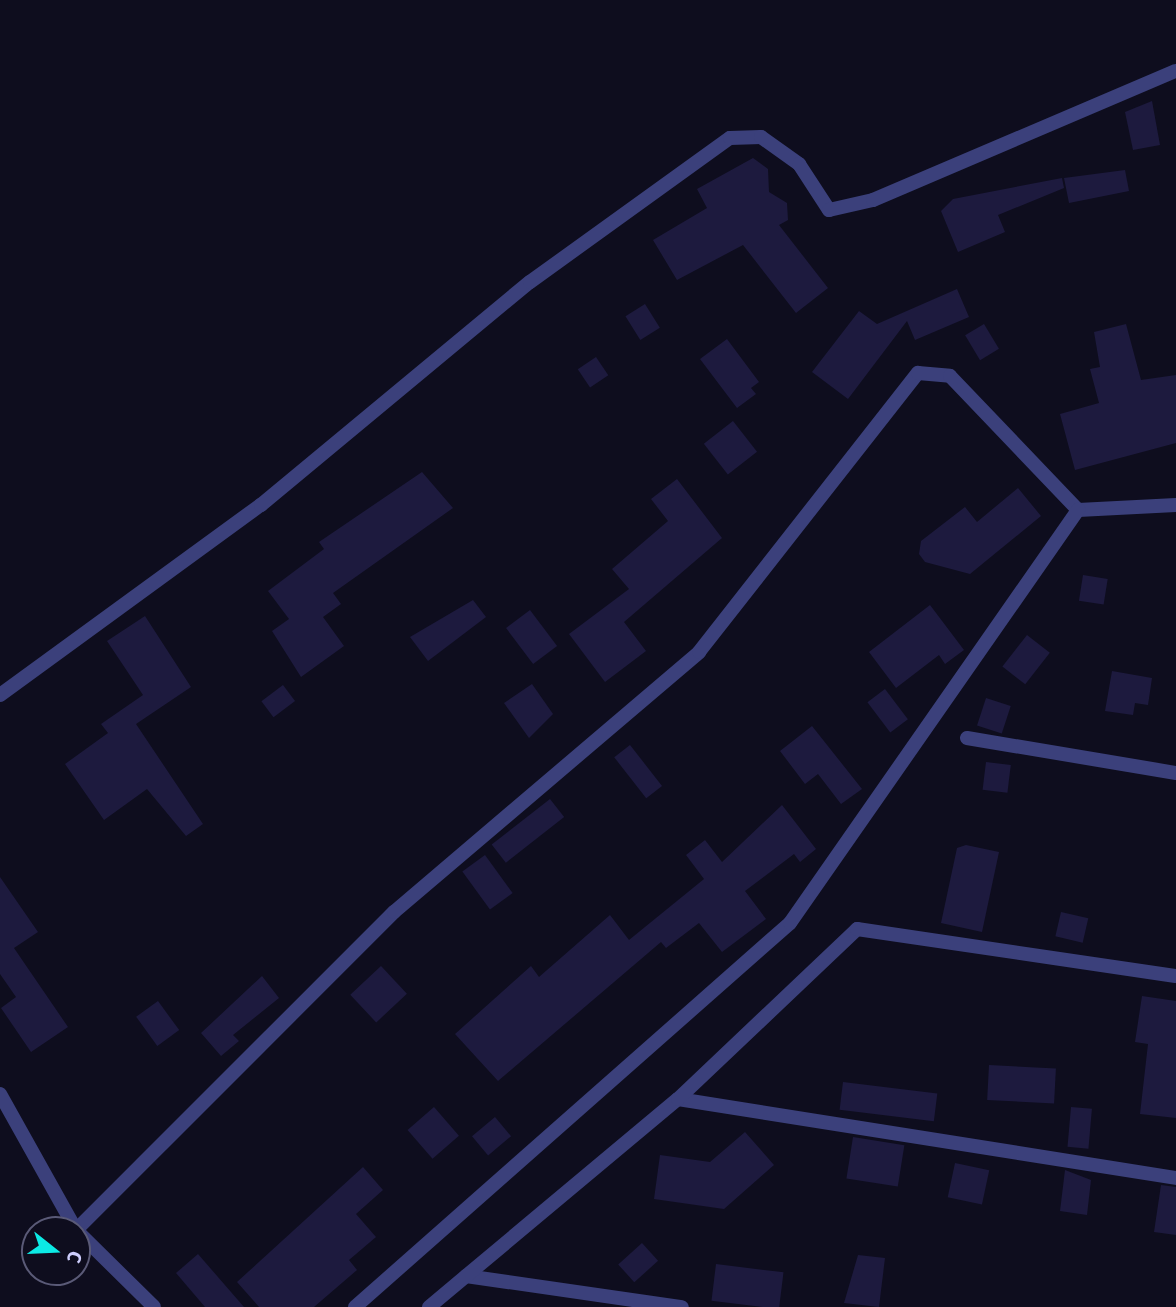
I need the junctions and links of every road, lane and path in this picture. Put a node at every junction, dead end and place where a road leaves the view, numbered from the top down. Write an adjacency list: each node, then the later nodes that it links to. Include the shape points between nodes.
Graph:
1 (1176, 71): 4 (lane, via 873,200 829,210 799,164 761,137 730,138 530,282 261,505)
2 (1176, 505): 3 (lane)
3 (1078, 510): 12 (lane, via 950,376 918,373 699,652 394,912); 16 (lane, via 790,923)
4 (0, 695)
5 (967, 738): 6 (lane)
6 (1176, 773)
7 (1176, 976): 9 (lane, via 857,929)
8 (0, 1094): 11 (lane)
9 (678, 1099): 10 (lane); 14 (lane)
10 (1176, 1178)
11 (68, 1216)
12 (90, 1216)
13 (91, 1245): 15 (lane)
14 (466, 1276): 17 (lane); 18 (lane)
15 (154, 1307)
16 (355, 1307)
17 (429, 1307)
18 (682, 1307)

